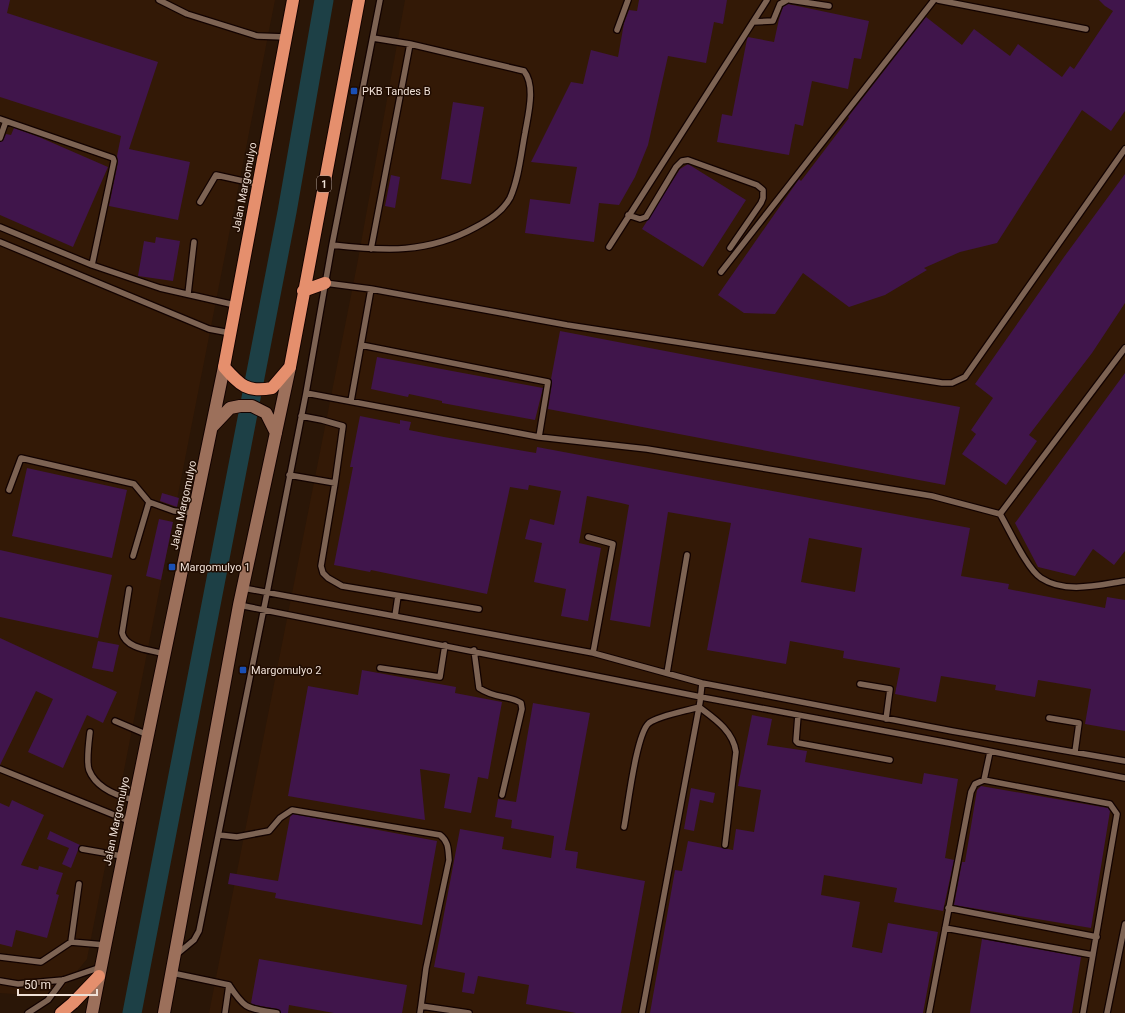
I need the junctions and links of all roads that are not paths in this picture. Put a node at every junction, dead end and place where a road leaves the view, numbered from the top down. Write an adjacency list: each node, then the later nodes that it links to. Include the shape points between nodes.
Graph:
1 (159, 0): 14 (lane, via 187,14 257,36)
2 (293, 0): 14 (highway, Jalan Margomulyo)
3 (359, 0): 35 (highway, 1)
4 (380, 0): 15 (lane)
5 (628, 0): 13 (lane)
6 (767, 0): 11 (lane)
7 (788, 0): 10 (lane); 11 (lane, via 780,4 773,21)
8 (934, 0): 32 (lane)
9 (938, 0): 12 (lane)
10 (829, 6)
11 (753, 22): 23 (lane)
12 (1086, 29)
13 (618, 30)
14 (286, 37): 21 (highway, Jalan Margomulyo)
15 (372, 38): 16 (lane); 27 (lane)
16 (410, 44): 30 (lane); 30 (lane, via 524,71 529,78 530,89 518,172 509,198 494,218 458,237 428,246 394,251)
17 (0, 119): 18 (lane)
18 (6, 121): 19 (lane); 31 (lane, via 113,158)
19 (0, 138)
20 (1125, 150): 34 (lane, via 966,377 952,383 567,325)
21 (258, 184): 22 (lane, via 216,175); 37 (highway, Jalan Margomulyo)
22 (200, 202)
23 (628, 216): 28 (lane); 29 (lane, via 640,219 646,217 676,167 682,161 688,160 757,185 763,190 761,203)
24 (0, 227): 31 (lane)
25 (0, 242): 38 (lane, via 209,328)
26 (194, 242): 36 (lane)
27 (332, 245): 30 (lane); 33 (lane)
28 (609, 247)
29 (730, 248)
30 (371, 249)
31 (92, 266): 36 (lane, via 160,288)
32 (721, 272)
33 (325, 283): 34 (lane); 35 (highway); 43 (lane)
34 (371, 288): 39 (lane)
35 (303, 291): 42 (highway, 1)
36 (188, 294): 37 (lane)
37 (235, 306): 38 (highway, Jalan Margomulyo)
38 (230, 333): 41 (highway, Jalan Margomulyo)
39 (361, 345): 44 (lane); 48 (lane, via 548,382)
40 (1125, 348): 54 (lane)
41 (224, 367): 42 (highway, via 239,384 252,390 272,388); 46 (main road, Jalan Margomulyo)
42 (290, 367): 47 (main road)
43 (306, 393): 44 (lane); 45 (lane)
44 (351, 401): 48 (lane)
45 (301, 416): 49 (lane); 50 (lane, via 343,426)
46 (212, 426): 47 (main road, via 230,408 252,406 266,413); 53 (main road, Jalan Margomulyo)
47 (276, 433): 59 (main road)
48 (539, 437): 54 (lane, via 647,449 916,494)
49 (289, 475): 50 (lane); 61 (lane)
50 (335, 483): 62 (lane, via 321,566 323,573 342,586)
51 (9, 490): 52 (lane, via 21,458 134,484)
52 (149, 502): 53 (lane, via 174,511); 57 (lane)
53 (195, 513): 70 (main road, Jalan Margomulyo)
54 (1000, 514): 58 (lane, via 1030,567 1040,578 1071,587)
55 (588, 537): 69 (lane, via 613,544)
56 (687, 554): 72 (lane)
57 (132, 556)
58 (1125, 582)
59 (242, 588): 61 (lane); 63 (main road)
60 (129, 589): 70 (lane, via 123,638 130,645)
61 (267, 592): 65 (lane); 66 (lane)
62 (398, 596): 64 (lane); 66 (lane)
63 (239, 604): 65 (lane); 108 (main road)
64 (479, 609)
65 (263, 610): 67 (lane); 96 (lane)
66 (396, 616): 69 (lane)
67 (445, 645): 68 (lane); 71 (lane, via 440,677)
68 (474, 650): 75 (lane); 92 (lane, via 479,688 489,695 517,700 522,709)
69 (593, 653): 72 (lane)
70 (165, 654): 83 (main road, Jalan Margomulyo)
71 (380, 668)
72 (667, 673): 73 (lane)
73 (702, 683): 75 (lane); 79 (lane)
74 (860, 684): 79 (lane, via 890,688)
75 (701, 697): 76 (lane); 77 (lane)
76 (699, 708): 95 (lane, via 650,722 644,729); 97 (lane, via 721,724 735,744); 124 (lane)
77 (798, 715): 84 (lane); 87 (lane, via 798,743)
78 (1049, 718): 86 (lane, via 1079,723)
79 (886, 719): 81 (lane)
80 (115, 721): 83 (lane)
81 (952, 731): 84 (lane); 86 (lane)
82 (90, 732): 93 (lane, via 88,769 95,779 114,795)
83 (148, 735): 93 (main road, Jalan Margomulyo)
84 (949, 743): 85 (lane)
85 (990, 752): 90 (lane); 91 (lane)
86 (1075, 752): 88 (lane)
87 (890, 760)
88 (1125, 761)
89 (0, 769): 94 (lane)
90 (1125, 778)
91 (984, 780): 101 (lane, via 975,784 971,792); 104 (lane, via 1110,804 1115,809 1117,814)
92 (502, 795)
93 (134, 800): 94 (main road, Jalan Margomulyo)
94 (129, 821): 99 (main road, Jalan Margomulyo)
95 (624, 827)
96 (219, 835): 108 (lane, via 199,931 194,940); 115 (lane, via 237,837 269,831 280,818 292,810 440,835 445,839 448,860)
97 (725, 845)
98 (82, 849): 99 (lane)
99 (122, 856): 106 (main road, Jalan Margomulyo)
100 (79, 884): 105 (lane)
101 (948, 908): 103 (lane); 104 (lane)
102 (1125, 924): 127 (lane)
103 (945, 928): 107 (lane); 125 (lane)
104 (1097, 937): 107 (lane)
105 (70, 942): 106 (lane); 109 (lane, via 40,962)
106 (104, 945): 110 (main road, Jalan Margomulyo)
107 (1093, 955): 126 (lane)
108 (174, 956): 111 (main road)
109 (0, 957)
110 (100, 972): 112 (lane); 117 (highway, via 73,1003); 118 (main road, Jalan Margomulyo)
111 (172, 973): 114 (lane); 119 (main road)
112 (63, 980): 113 (lane, via 18,984); 116 (lane, via 48,1000)
113 (0, 982)
114 (229, 985): 120 (lane); 121 (lane, via 241,1003 250,1008)
115 (421, 1006): 122 (lane); 123 (lane)
116 (28, 1013)
117 (60, 1013)
118 (92, 1013)
119 (166, 1013)
120 (225, 1013)
121 (277, 1013)
122 (420, 1013)
123 (469, 1013)
124 (642, 1013)
125 (930, 1013)
126 (1083, 1013)
127 (1107, 1013)

